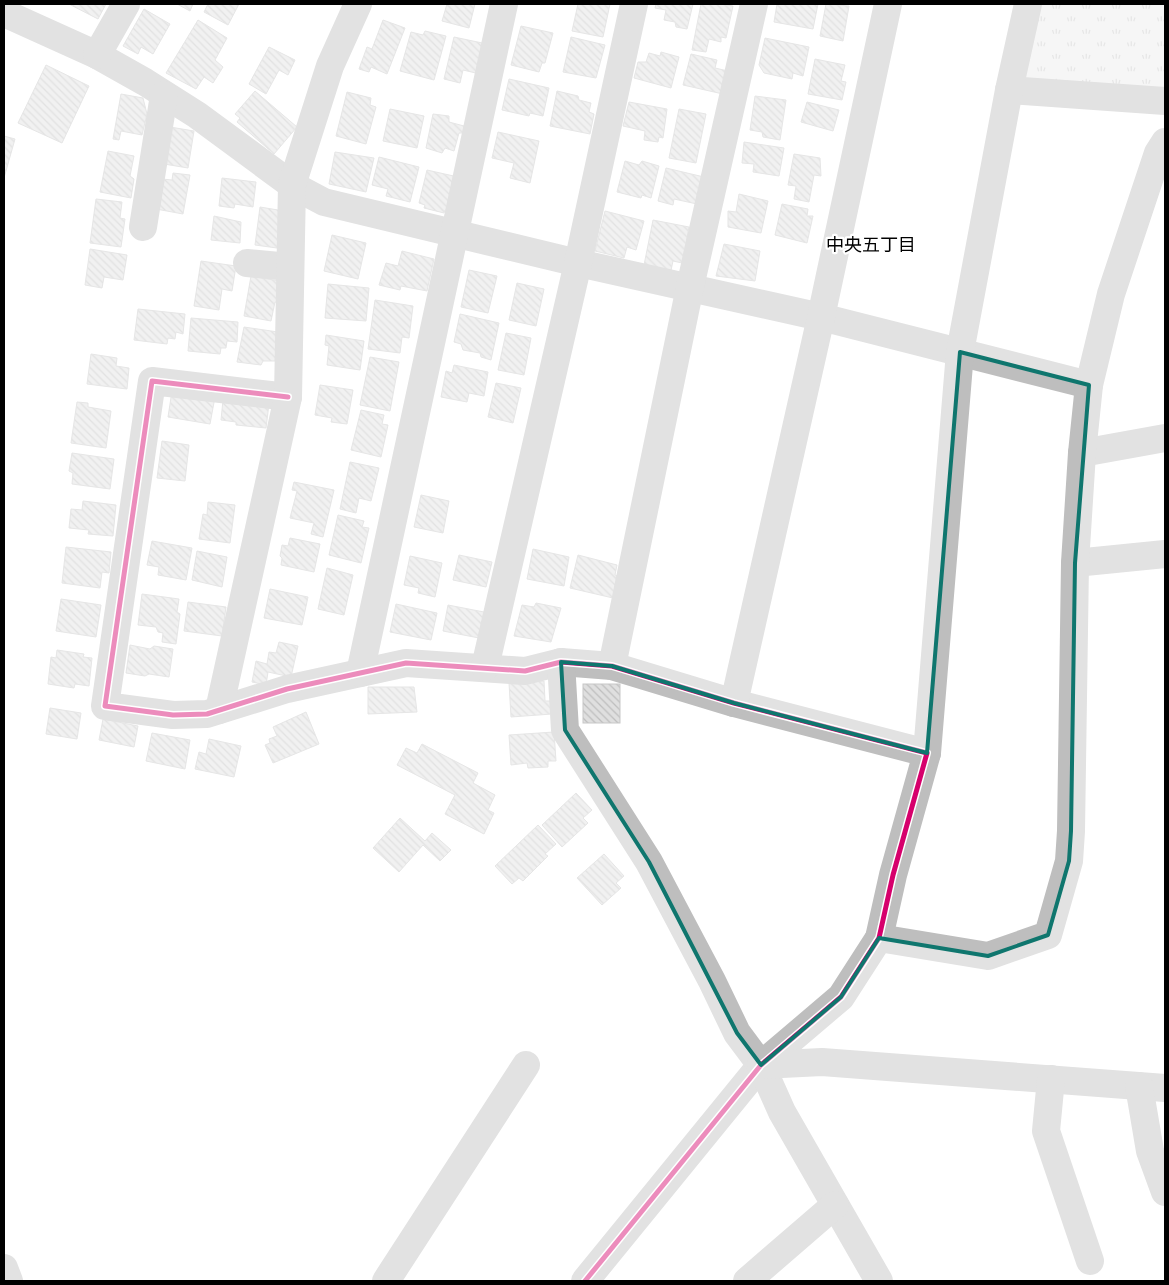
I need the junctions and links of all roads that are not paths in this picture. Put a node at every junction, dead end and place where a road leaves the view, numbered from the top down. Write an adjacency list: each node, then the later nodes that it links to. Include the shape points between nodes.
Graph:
1 (126, 4): 9 (street)
2 (358, 4): 14 (street, via 330,66)
3 (504, 4): 16 (street)
4 (634, 4): 18 (street)
5 (754, 4): 20 (street)
6 (888, 4): 21 (street)
7 (1028, 4): 10 (street)
8 (4, 13): 9 (street)
9 (97, 55): 11 (street)
10 (1009, 90): 12 (street); 22 (street)
11 (164, 95): 14 (street, via 197,114); 15 (street)
12 (1165, 101)
13 (1165, 142): 23 (street, via 1158,153 1111,294)
14 (292, 184): 16 (street, via 324,202); 19 (street)
15 (143, 227)
16 (455, 234): 18 (street); 32 (street)
17 (248, 263): 19 (street)
18 (578, 263): 20 (street); 31 (street)
19 (290, 267): 24 (street)
20 (690, 288): 21 (street); 30 (street)
21 (821, 317): 22 (street); 33 (street)
22 (960, 352): 23 (street); 35 (street)
23 (1089, 385): 26 (street)
24 (288, 397): 34 (street); 34 (street, via 152,380 105,706 173,715 207,714)
25 (1165, 438): 26 (street)
26 (1082, 453): 28 (street)
27 (1165, 554): 28 (street)
28 (1074, 563): 36 (street, via 1069,862 1048,935 988,956)
29 (561, 662): 30 (street); 31 (street, via 525,671); 38 (street, via 565,730 649,862 737,1034)
30 (612, 666): 33 (street)
31 (485, 667): 32 (street, via 406,662)
32 (360, 672): 34 (street, via 287,689)
33 (734, 703): 35 (street)
34 (219, 710)
35 (927, 753): 36 (street)
36 (879, 938): 38 (street, via 841,997)
37 (526, 1065): 46 (street)
38 (761, 1065): 39 (street, via 822,1062); 42 (street, via 782,1112); 47 (street)
39 (1051, 1079): 40 (street); 43 (street, via 1046,1131)
40 (1152, 1087): 41 (street, via 1150,1151)
41 (1165, 1192)
42 (835, 1205): 48 (street); 49 (street)
43 (1090, 1261)
44 (4, 1268): 45 (street)
45 (9, 1281)
46 (386, 1281)
47 (585, 1281)
48 (747, 1281)
49 (879, 1281)

